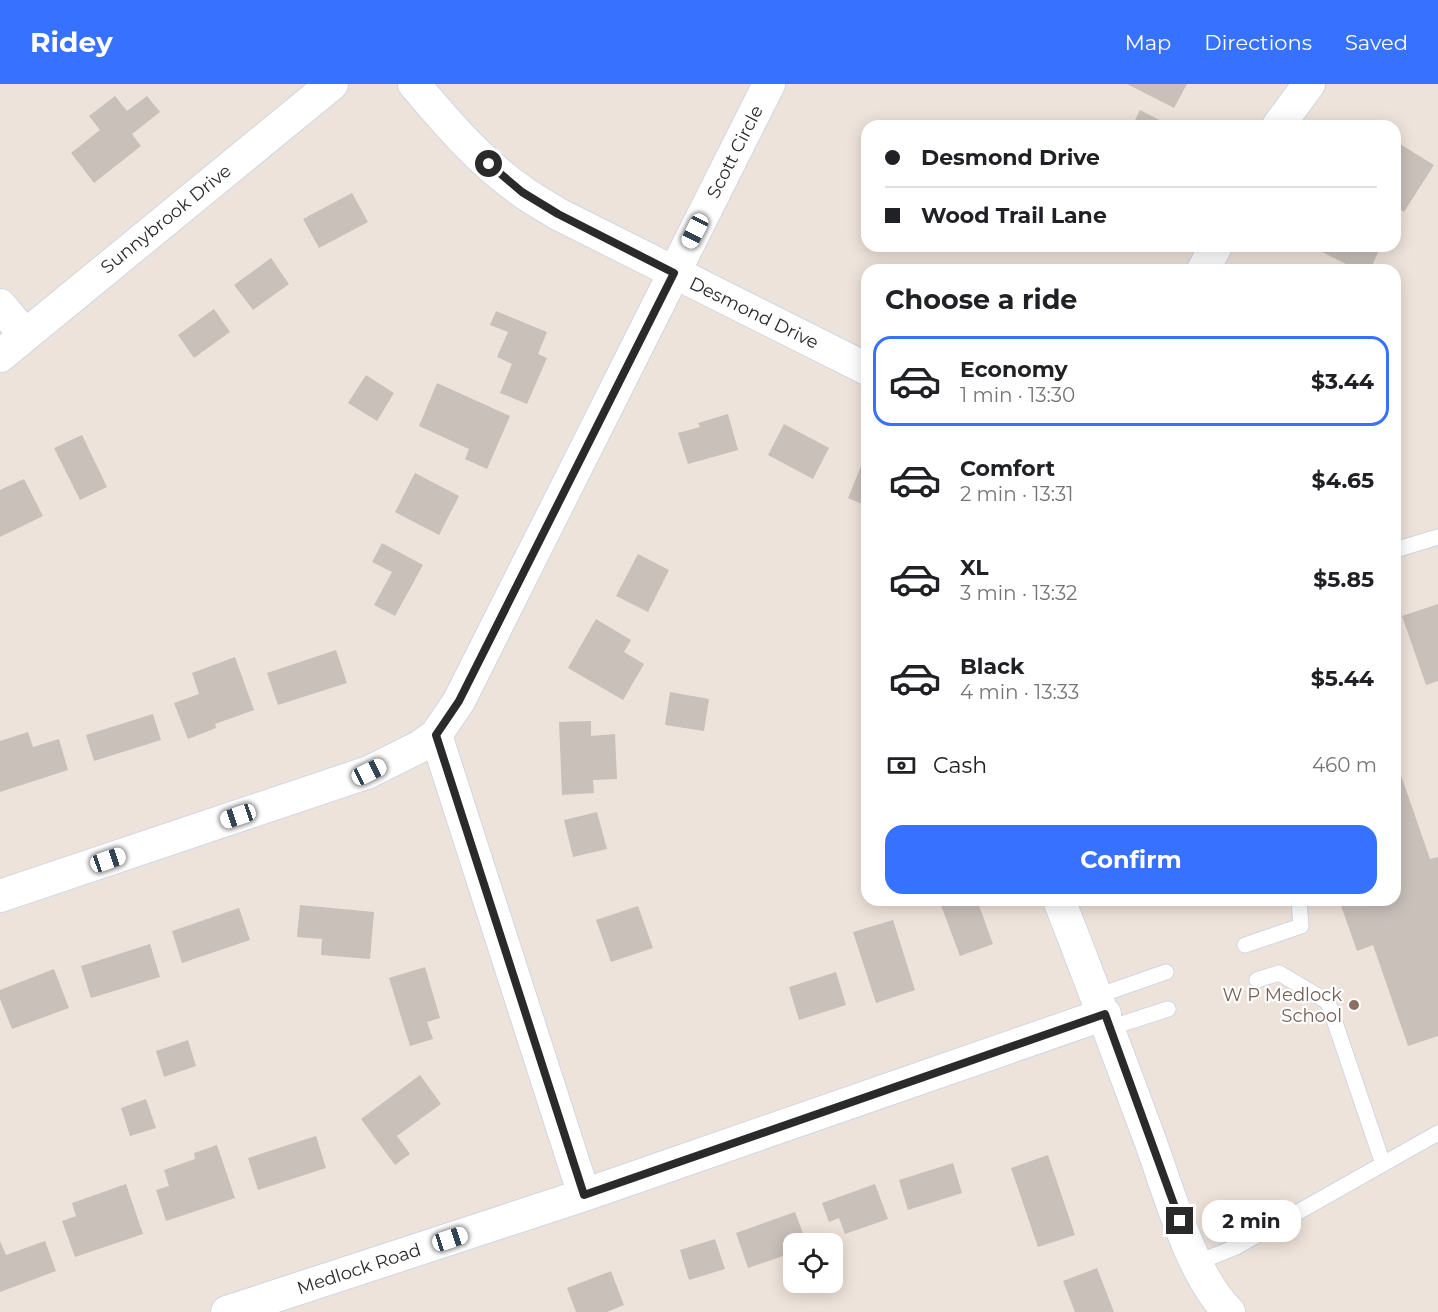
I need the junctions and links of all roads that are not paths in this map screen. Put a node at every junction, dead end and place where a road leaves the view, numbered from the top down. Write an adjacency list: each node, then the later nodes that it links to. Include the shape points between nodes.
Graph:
1 (332, 84): 8 (street, Sunnybrook Drive)
2 (414, 84): 6 (street, Desmond Drive, via 453,128 522,192)
3 (770, 84): 6 (street, Scott Circle)
4 (1309, 84): 5 (street)
5 (1282, 120)
6 (674, 273): 10 (street, Desmond Drive); 13 (street, Scott Circle, via 459,701)
7 (0, 305): 8 (street)
8 (24, 334): 9 (street, Sunnybrook Drive)
9 (0, 356)
10 (861, 366)
11 (1438, 537): 12 (lane)
12 (1401, 548)
13 (436, 735): 14 (street, Scott Circle, via 369,772); 24 (street)
14 (0, 896)
15 (1061, 906): 21 (street)
16 (1299, 906): 17 (lane, via 1301,926)
17 (1245, 945)
18 (1166, 972): 21 (lane)
19 (1257, 980): 23 (lane, via 1279,973 1328,1002)
20 (1168, 1009): 21 (lane)
21 (1104, 1013): 24 (street, Medlock Road); 25 (street)
22 (1438, 1133): 23 (lane)
23 (1383, 1164): 25 (lane, via 1236,1247)
24 (584, 1195): 26 (street, Medlock Road)
25 (1196, 1263): 27 (street)
26 (227, 1312)
27 (1229, 1312)

